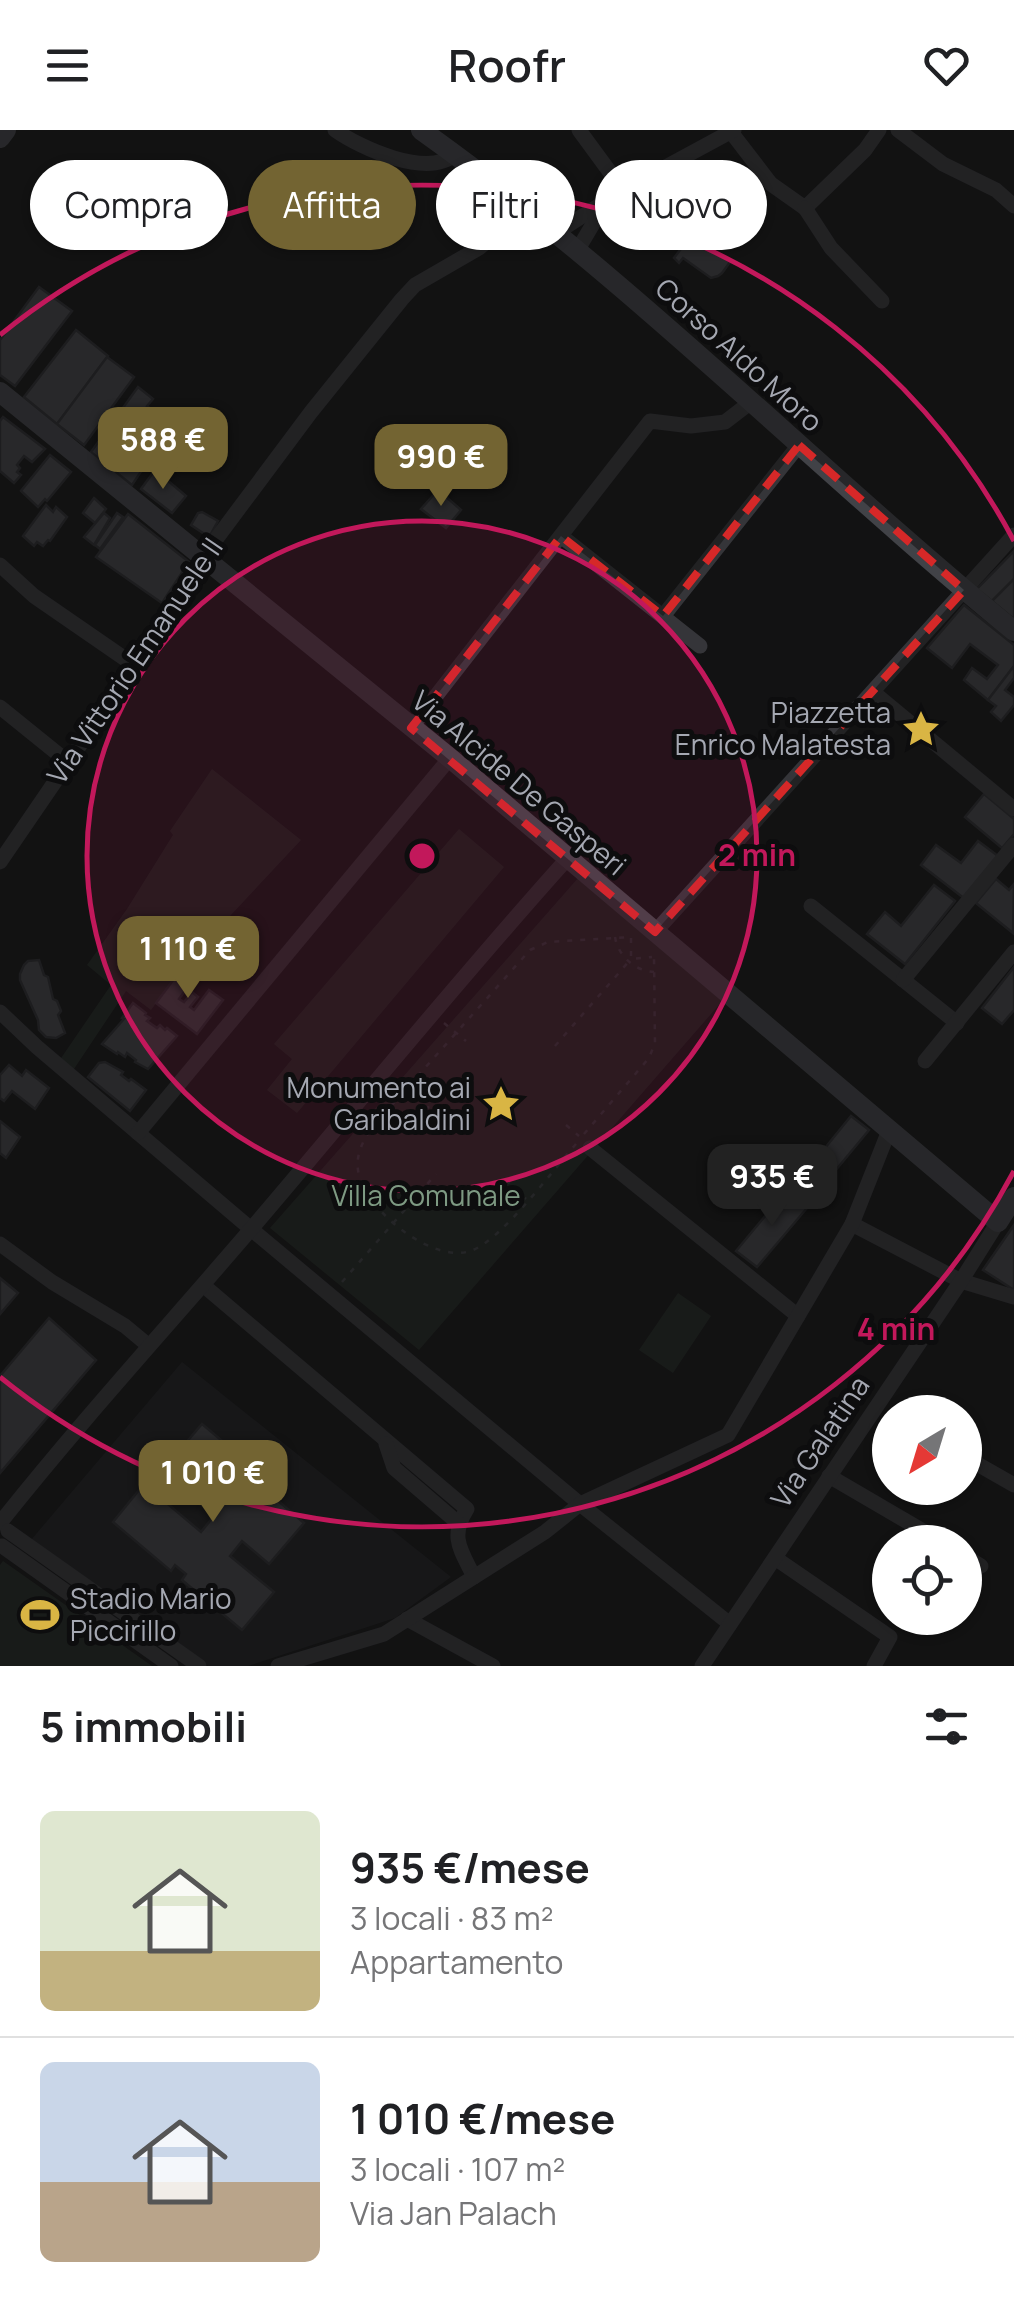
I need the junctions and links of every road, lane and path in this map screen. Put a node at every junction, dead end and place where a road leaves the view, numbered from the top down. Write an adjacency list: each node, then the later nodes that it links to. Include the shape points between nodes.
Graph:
1 (6, 130): 8 (main road)
2 (335, 130): 9 (street, via 404,160 448,161)
3 (421, 130): 9 (main road, Corso Aldo Moro)
4 (579, 130): 11 (street)
5 (879, 130): 16 (street)
6 (898, 130): 14 (street)
7 (733, 131): 12 (street); 16 (street, via 771,184)
8 (0, 138)
9 (455, 154): 10 (main road, Corso Aldo Moro)
10 (463, 160)
11 (601, 160)
12 (679, 160)
13 (1014, 182): 14 (street)
14 (996, 190): 15 (street)
15 (1014, 206)
16 (805, 208): 20 (street, via 831,248)
17 (595, 221): 19 (street)
18 (476, 250): 26 (street, Via Vittorio Emanuele II, via 402,299)
19 (577, 252): 22 (main road, Corso Aldo Moro)
20 (882, 301)
21 (0, 392): 26 (main road, Via Alcide De Gasperi)
22 (751, 402): 23 (main road, Corso Aldo Moro); 25 (street, via 725,422 650,421)
23 (799, 446): 28 (main road, Corso Aldo Moro); 29 (street)
24 (1014, 535): 28 (street)
25 (561, 536): 29 (street); 35 (street)
26 (204, 556): 32 (street, Via Vittorio Emanuele II); 35 (main road, Via Alcide De Gasperi)
27 (0, 565): 32 (street)
28 (964, 590): 30 (main road, Corso Aldo Moro); 33 (street)
29 (663, 616): 31 (street)
30 (1014, 631)
31 (700, 646)
32 (134, 665): 37 (street, Via Vittorio Emanuele II)
33 (872, 692): 38 (street); 43 (street)
34 (0, 707): 37 (street)
35 (411, 728): 36 (main road, Via Alcide De Gasperi)
36 (450, 758): 40 (main road, Via Alcide De Gasperi); 60 (street)
37 (68, 762): 41 (street, Via Vittorio Emanuele II)
38 (1014, 809)
39 (1014, 845): 48 (street)
40 (567, 860): 43 (main road, Via Alcide De Gasperi); 69 (street)
41 (0, 862)
42 (811, 906): 48 (street)
43 (655, 932): 59 (main road, Via Alcide De Gasperi)
44 (615, 937): 46 (path); 46 (path, via 631,937); 52 (path, via 548,942 530,950)
45 (1014, 952): 51 (street)
46 (630, 960): 47 (path); 47 (path, via 654,956); 54 (path)
47 (655, 972): 61 (path, via 649,1058)
48 (903, 980): 51 (street)
49 (4, 1018): 60 (street)
50 (443, 1022): 52 (path)
51 (956, 1023): 55 (street)
52 (456, 1032): 53 (path); 56 (path)
53 (466, 1041)
54 (554, 1046)
55 (926, 1061)
56 (406, 1090): 57 (path); 66 (path, via 367,1134 358,1160 367,1192)
57 (429, 1108)
58 (566, 1124): 61 (path)
59 (890, 1128): 67 (main road, Via Alcide De Gasperi); 68 (street)
60 (138, 1134): 69 (street)
61 (585, 1143): 65 (path); 75 (street)
62 (436, 1174): 66 (path)
63 (506, 1180): 65 (path)
64 (1014, 1196): 67 (main road, Via Galatina)
65 (527, 1200): 66 (path, via 494,1237 470,1252 428,1247)
66 (394, 1222): 72 (path)
67 (998, 1222): 71 (street, Via Galatina)
68 (852, 1224): 71 (street); 75 (street)
69 (251, 1230): 73 (street); 82 (street)
70 (0, 1244): 76 (street)
71 (960, 1281): 74 (street); 77 (street, Via Galatina)
72 (342, 1282)
73 (202, 1285): 76 (street); 86 (street, via 384,1440 394,1468 462,1516 457,1542)
74 (1014, 1297)
75 (798, 1316): 82 (street, via 728,1435)
76 (149, 1346): 84 (street, via 54,1455)
77 (893, 1395)
78 (872, 1425): 80 (street, Via Galatina)
79 (982, 1466): 81 (street)
80 (830, 1476): 83 (street); 85 (street, Via Galatina)
81 (1014, 1485)
82 (580, 1504): 86 (street); 88 (street)
83 (913, 1525)
84 (2, 1534): 89 (street); 90 (street)
85 (775, 1558): 88 (street, Via Galatina); 94 (street, via 890,1638)
86 (474, 1577): 87 (street)
87 (407, 1619): 91 (street, via 384,1634); 92 (street)
88 (730, 1624): 93 (street, Via Galatina)
89 (172, 1666)
90 (199, 1666)
91 (278, 1666)
92 (493, 1666)
93 (702, 1666)
94 (874, 1666)

